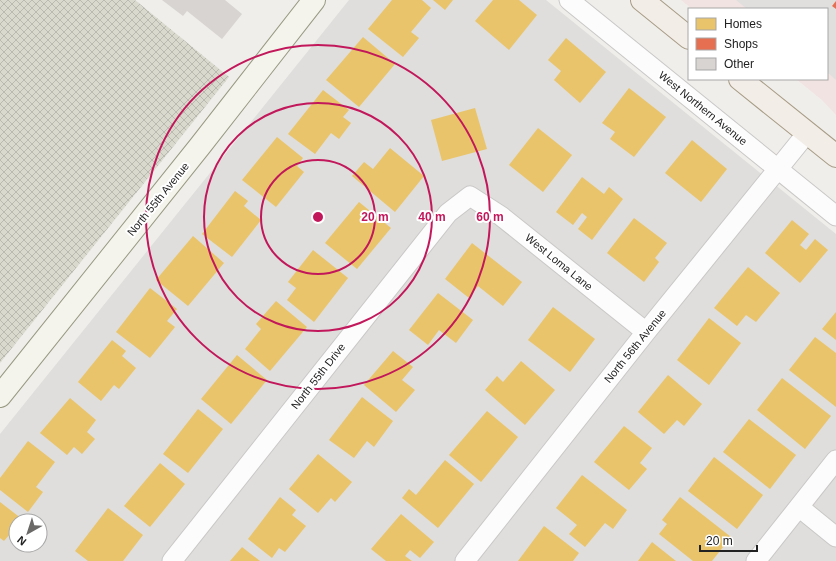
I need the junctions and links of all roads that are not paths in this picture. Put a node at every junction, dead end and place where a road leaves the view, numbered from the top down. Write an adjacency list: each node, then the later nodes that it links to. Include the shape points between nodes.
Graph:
1 (314, 0): 12 (street, North 55th Avenue)
2 (569, 0): 8 (street, West Northern Avenue)
3 (642, 0): 4 (main road)
4 (688, 37)
5 (741, 80): 6 (main road)
6 (807, 133): 7 (main road); 8 (street, North 56th Avenue)
7 (836, 156)
8 (778, 168): 10 (street, West Northern Avenue); 11 (street, North 56th Avenue)
9 (470, 196): 11 (street, West Loma Lane, via 501,216); 16 (street, North 55th Drive, via 448,213)
10 (836, 216)
11 (646, 332): 17 (street, North 56th Avenue)
12 (0, 396)
13 (836, 460): 14 (street)
14 (799, 507): 15 (street); 18 (street)
15 (836, 537)
16 (172, 561)
17 (465, 561)
18 (756, 561)

